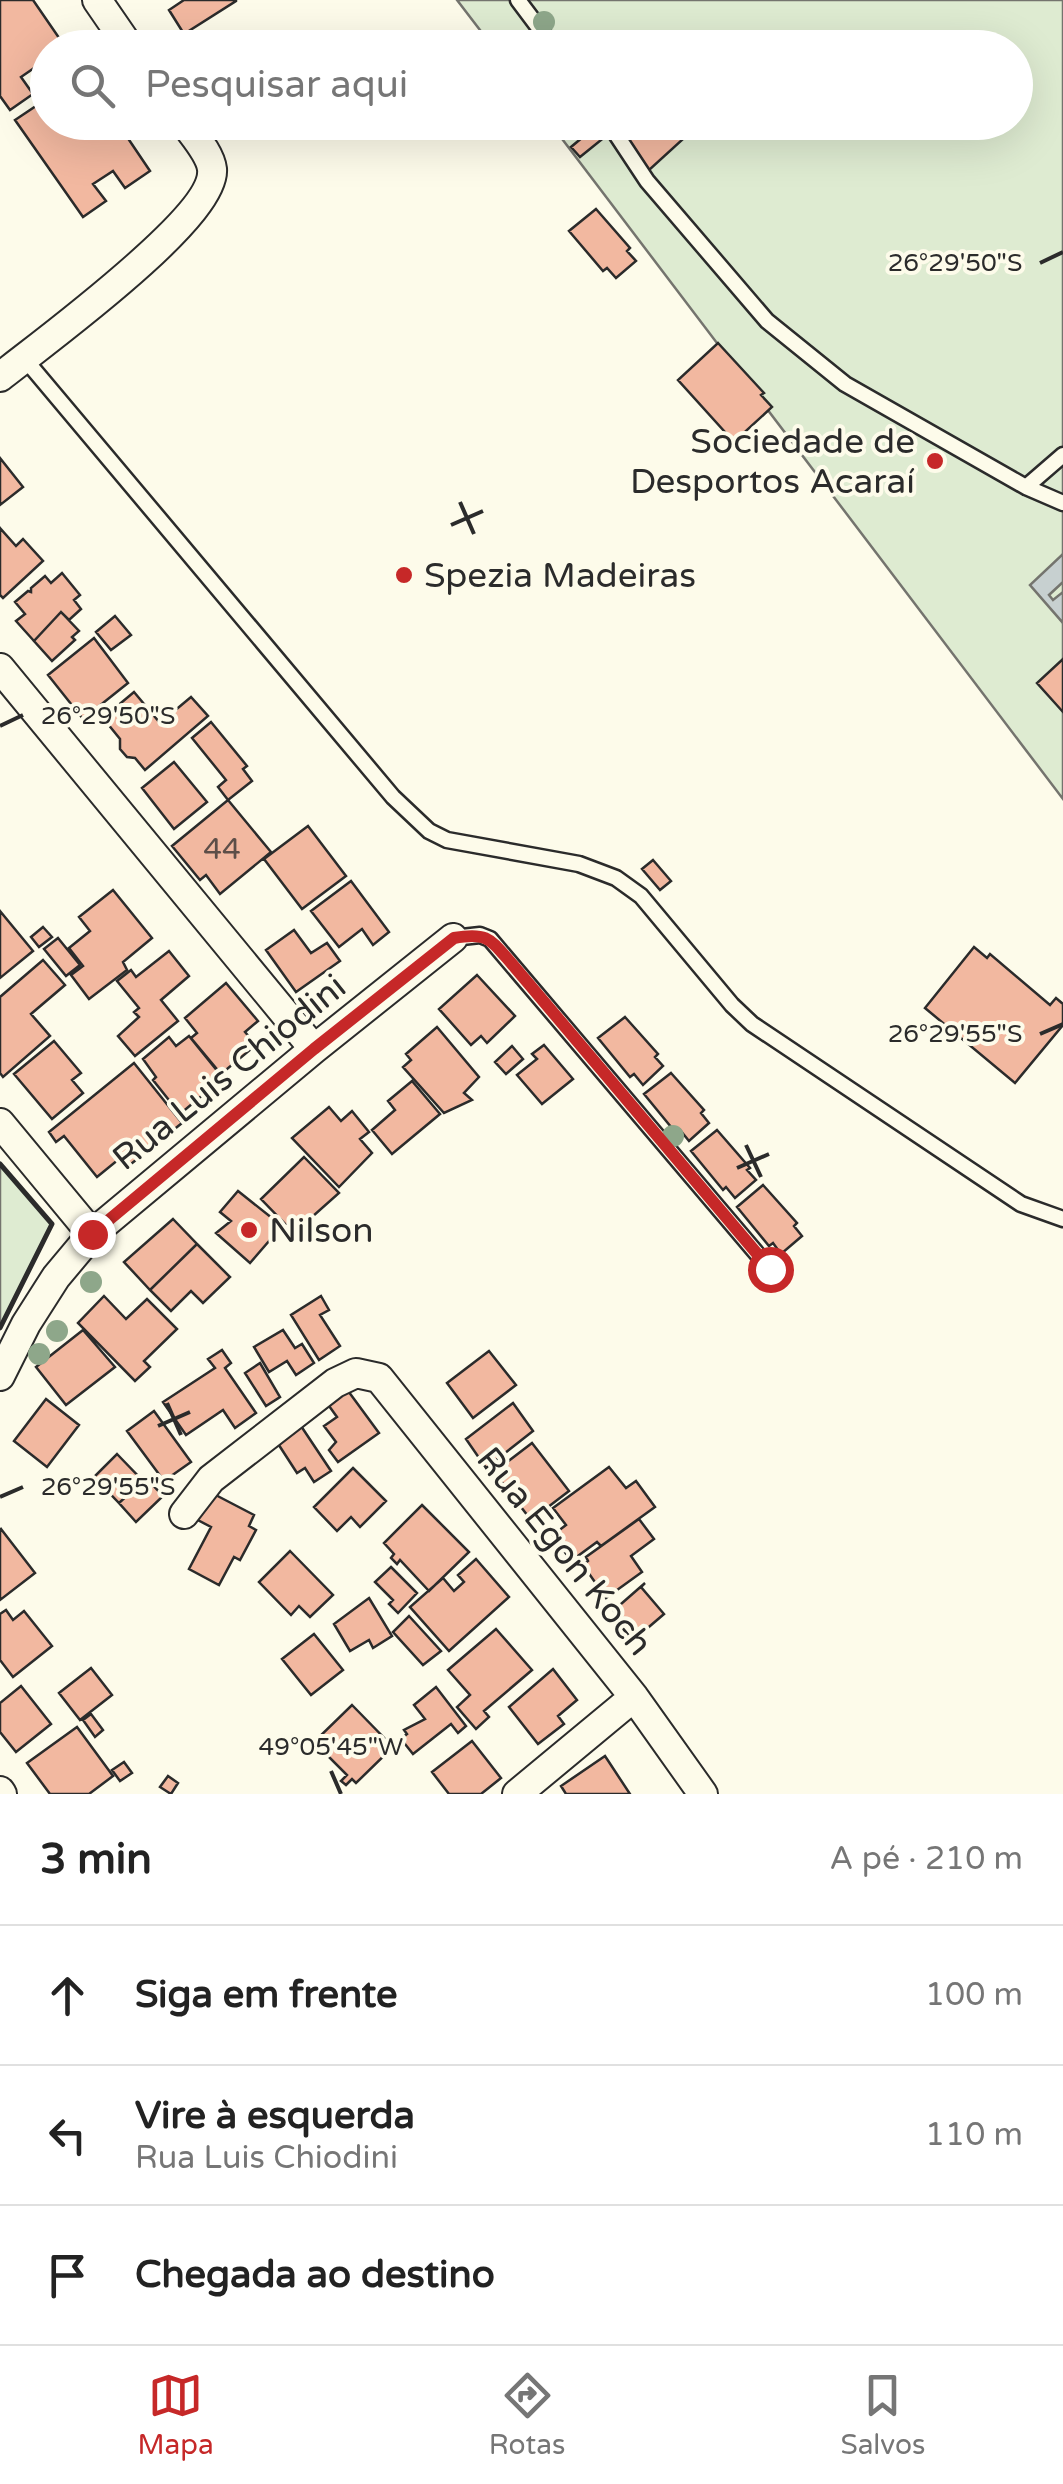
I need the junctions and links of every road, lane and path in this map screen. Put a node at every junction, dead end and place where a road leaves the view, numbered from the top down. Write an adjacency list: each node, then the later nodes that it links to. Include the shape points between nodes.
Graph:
1 (97, 0): 3 (street)
2 (518, 0): 4 (lane)
3 (118, 30)
4 (540, 30)
5 (195, 140): 7 (street, via 212,169 207,192 188,218)
6 (620, 140): 10 (lane, via 767,321 846,384)
7 (24, 358): 8 (street); 16 (lane, via 428,831 616,878 641,896 752,1024 1022,1204)
8 (0, 378)
9 (1063, 455): 10 (lane)
10 (1026, 487): 11 (lane)
11 (1063, 503)
12 (0, 668): 14 (street)
13 (454, 938): 14 (street, Rua Luis Chiodini); 18 (lane, via 490,939)
14 (314, 1049): 17 (street, Rua Luis Chiodini)
15 (0, 1123): 17 (street)
16 (1063, 1219)
17 (92, 1234): 19 (street, Rua Luis Chiodini, via 56,1277)
18 (770, 1269)
19 (0, 1376)
20 (184, 1514): 21 (street, Rua Egon Koch, via 211,1480 335,1383 356,1373 379,1378)
21 (634, 1698): 22 (street); 23 (street, Rua Egon Koch)
22 (516, 1794)
23 (703, 1794)

